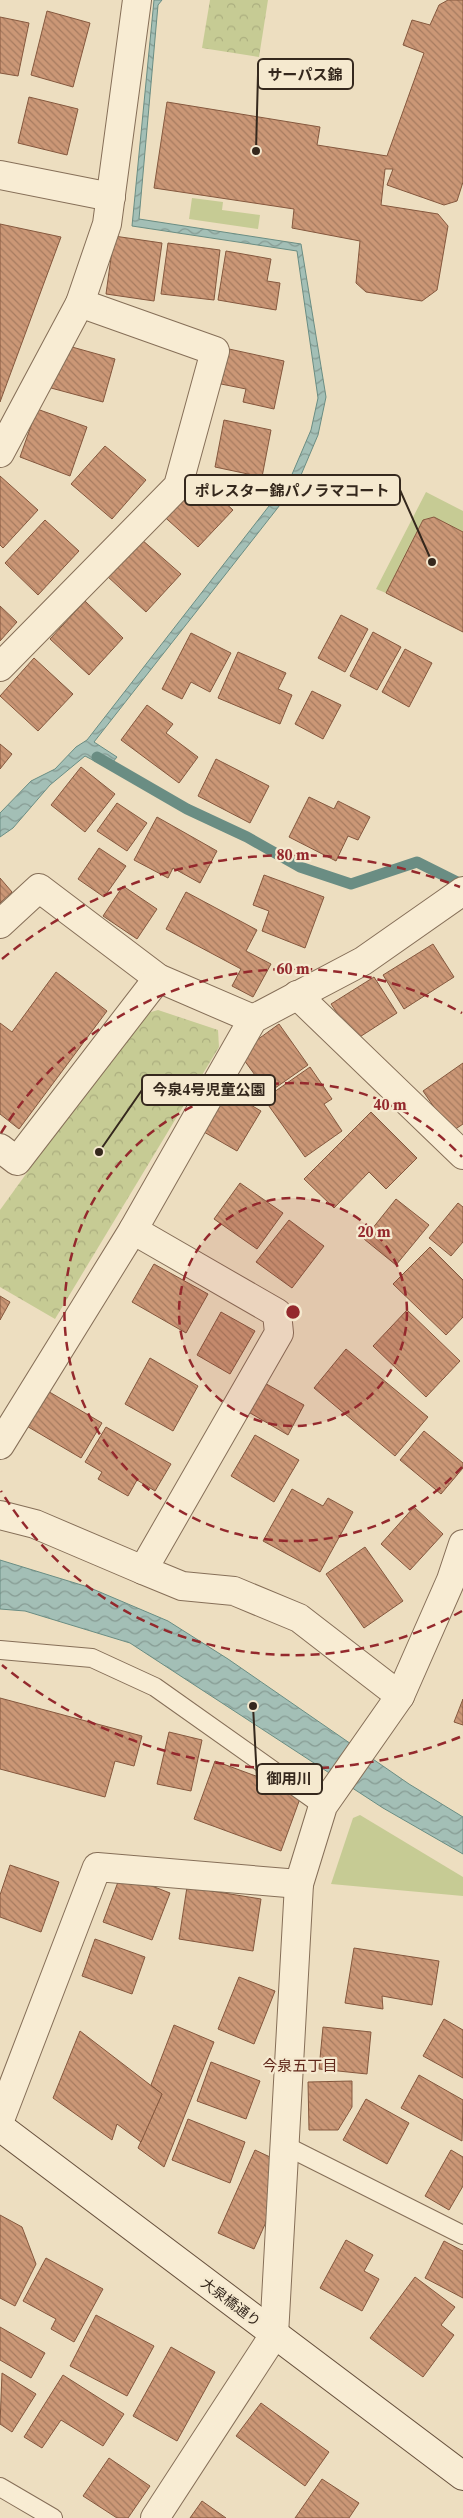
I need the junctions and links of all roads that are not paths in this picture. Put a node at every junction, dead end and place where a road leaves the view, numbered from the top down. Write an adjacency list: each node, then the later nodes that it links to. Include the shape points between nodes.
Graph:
1 (137, 0): 3 (street)
2 (0, 175): 3 (street)
3 (111, 197): 4 (street, via 107,224)
4 (80, 303): 5 (street); 6 (street, via 214,351 178,486)
5 (0, 453)
6 (0, 667)
7 (463, 891): 10 (street, via 363,961)
8 (0, 924): 9 (street, via 39,888)
9 (158, 978): 11 (street); 12 (street, via 17,1161)
10 (297, 995): 11 (street); 13 (street)
11 (253, 1019): 14 (street)
12 (0, 1148)
13 (463, 1155)
14 (133, 1230): 15 (street); 18 (street, via 277,1313 279,1333)
15 (0, 1445)
16 (0, 1515): 18 (street, via 35,1524)
17 (463, 1544): 20 (street, via 451,1580)
18 (143, 1570): 20 (street, via 182,1586 234,1591 299,1618)
19 (0, 1650): 21 (lane, via 92,1658 155,1687)
20 (400, 1696): 21 (street)
21 (323, 1806): 22 (street)
22 (299, 1884): 23 (street, via 97,1867); 25 (street)
23 (0, 2120)
24 (0, 2127): 27 (street, 大泉橋通り)
25 (284, 2145): 26 (lane); 27 (street)
26 (463, 2235)
27 (274, 2335): 28 (street, 大泉橋通り); 31 (street)
28 (463, 2476)
29 (0, 2487): 30 (lane)
30 (53, 2518)
31 (155, 2518)

